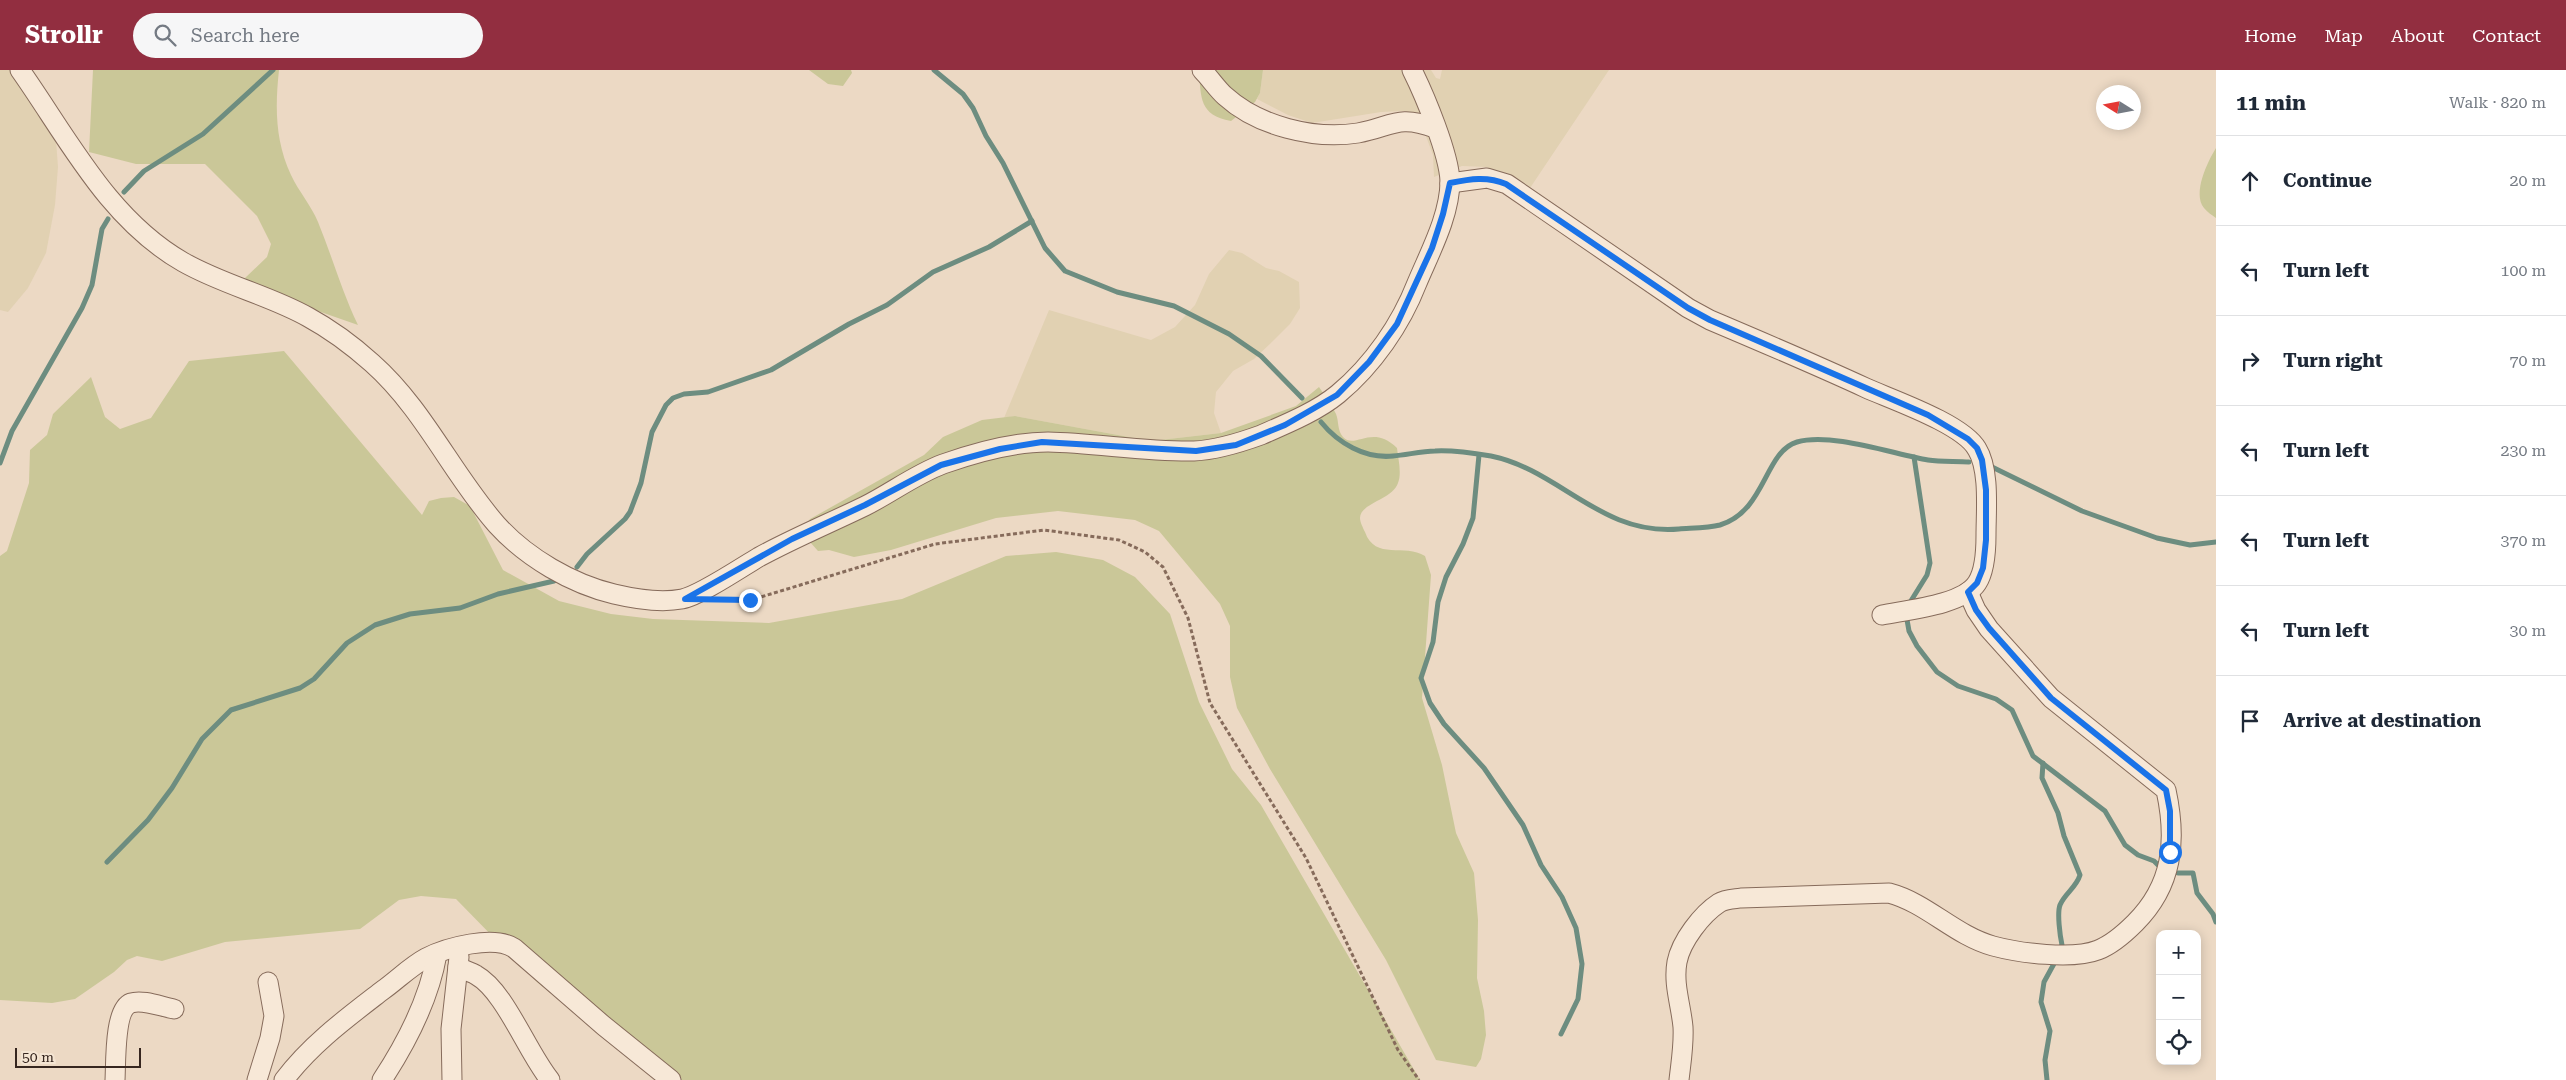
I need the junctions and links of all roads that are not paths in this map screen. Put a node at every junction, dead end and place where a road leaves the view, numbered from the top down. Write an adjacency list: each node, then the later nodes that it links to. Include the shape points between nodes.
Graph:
1 (20, 70): 5 (street, via 103,190 155,243 213,278 293,310 331,332 372,363 402,394 499,528 546,565 577,582 611,594 644,600 685,599 792,539 941,465 983,453 1042,442 1196,451 1236,445 1285,425 1337,395 1369,362 1397,324 1432,248)
2 (1202, 70): 4 (street, via 1225,96 1258,118 1285,128 1314,133 1349,133 1407,120)
3 (1412, 70): 4 (street, via 1426,97)
4 (1435, 128): 5 (street, via 1447,162)
5 (1450, 183): 6 (street, via 1487,178 1506,184 1702,316 1928,415 1968,439 1982,460 1986,540 1983,568 1977,583)
6 (1968, 592): 7 (street, via 1954,599); 20 (street, via 1989,628 2051,698 2166,790 2170,811 2170,852 2151,907 2125,932 2098,950 2078,954 2023,952 1994,946 1967,937 1906,898 1889,893 1741,898 1721,902 1705,915 1678,961 1678,1000 1683,1025)
7 (1882, 615)
8 (459, 948): 9 (street); 10 (street); 19 (street, via 486,942 506,942)
9 (437, 954): 15 (street, via 418,964 329,1032); 16 (street, via 433,979 421,1010)
10 (458, 967): 17 (street, via 451,1029); 18 (street, via 491,986 537,1064)
11 (268, 982): 14 (street, via 274,1016)
12 (174, 1009): 13 (street, via 142,1002 125,1008 119,1018)
13 (115, 1080)
14 (257, 1080)
15 (284, 1080)
16 (382, 1080)
17 (452, 1080)
18 (550, 1080)
19 (671, 1080)
20 (1679, 1080)

